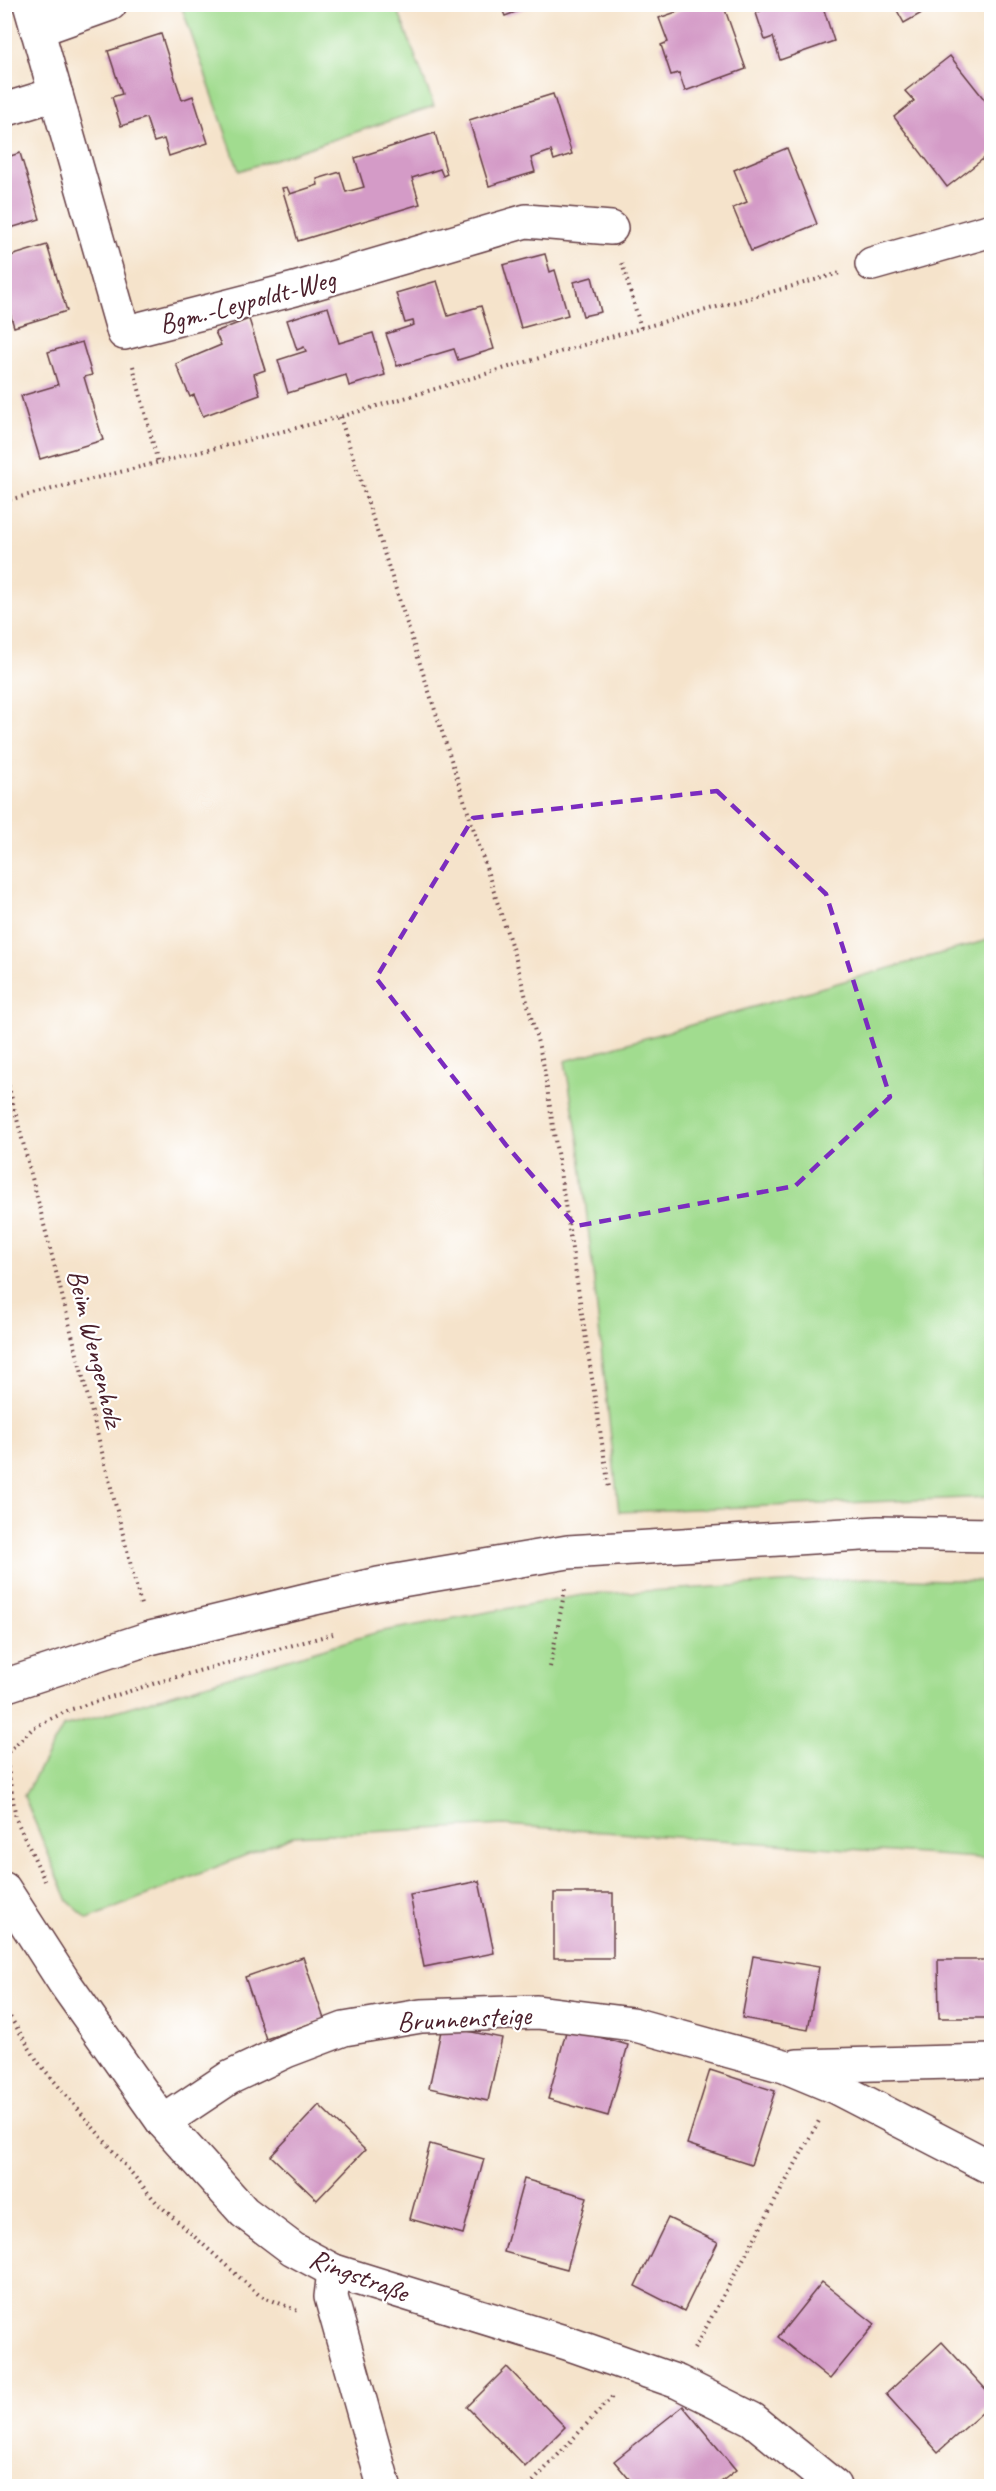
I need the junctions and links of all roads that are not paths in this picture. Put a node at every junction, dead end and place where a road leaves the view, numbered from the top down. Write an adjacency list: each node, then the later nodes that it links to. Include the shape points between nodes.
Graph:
1 (110, 4): 2 (street)
2 (33, 17): 3 (street, Bgm.-Leypoldt-Weg)
3 (56, 94): 4 (street); 5 (street, Bgm.-Leypoldt-Weg, via 124,333 526,221)
4 (4, 110)
5 (611, 228)
6 (992, 230): 7 (street)
7 (872, 264)
8 (992, 1535): 9 (street, via 878,1533 568,1552 378,1584 150,1638)
9 (4, 1686)
10 (6, 1888): 13 (street, Ringstraße, via 64,1982)
11 (992, 2061): 12 (street, Brunnensteige)
12 (784, 2066): 13 (street, Brunnensteige, via 632,2024 537,2012 421,2016 344,2029 286,2051 229,2078); 14 (street, Brunnensteige, via 837,2088)
13 (163, 2122): 15 (street, Ringstraße, via 244,2212 293,2249)
14 (992, 2168)
15 (334, 2271): 16 (street, via 331,2297); 17 (street, Ringstraße, via 567,2343 678,2382 752,2419)
16 (384, 2487)
17 (834, 2487)

